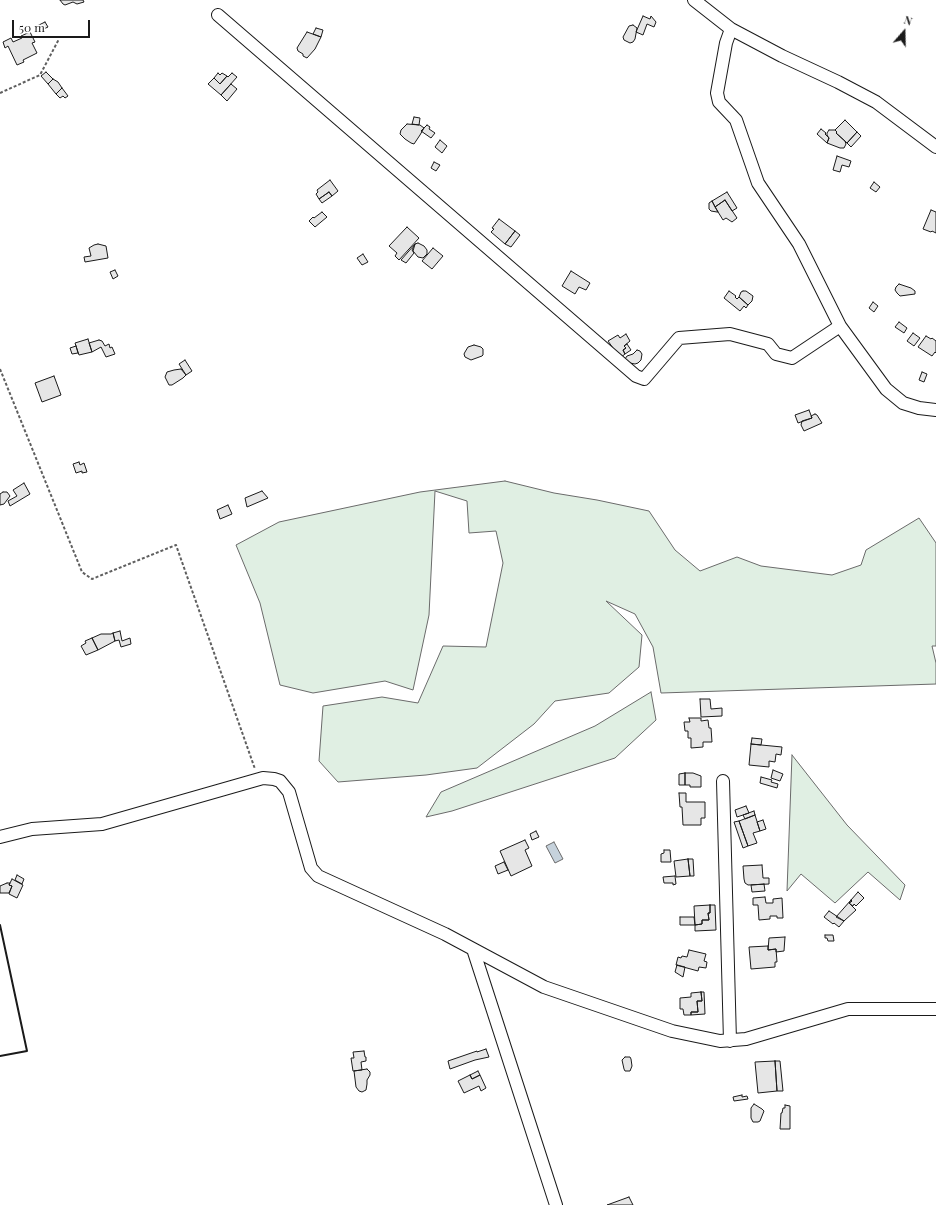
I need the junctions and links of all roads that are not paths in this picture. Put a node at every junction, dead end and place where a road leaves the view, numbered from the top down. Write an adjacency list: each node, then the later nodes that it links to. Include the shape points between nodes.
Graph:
1 (694, 0): 3 (street)
2 (218, 15): 5 (street, via 636,376 644,379 679,338 730,334 768,344 776,354 792,358)
3 (731, 29): 4 (street, via 876,102); 5 (street, via 717,93 719,102 736,120 758,183 799,244)
4 (936, 147)
5 (840, 326): 6 (street, via 886,389 903,403)
6 (936, 410)
7 (723, 781): 11 (street)
8 (0, 837): 9 (street, via 32,829 102,824 263,778 280,781 289,792 311,868 318,876)
9 (473, 949): 11 (street, via 544,987 672,1031 720,1041); 12 (street)
10 (936, 1009): 11 (street, via 848,1009 746,1039)
11 (730, 1040)
12 (556, 1205)

